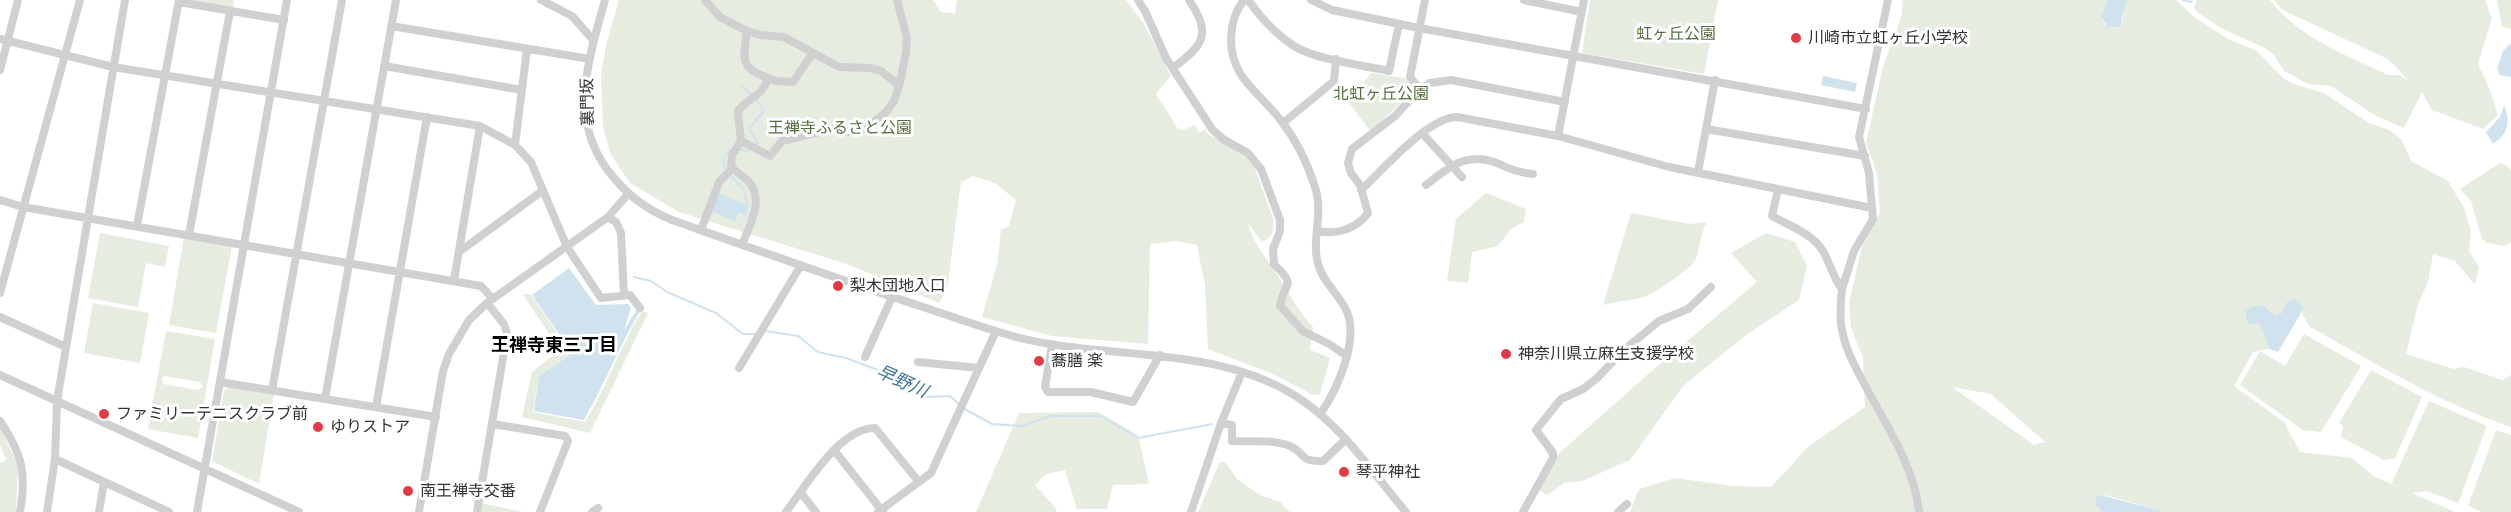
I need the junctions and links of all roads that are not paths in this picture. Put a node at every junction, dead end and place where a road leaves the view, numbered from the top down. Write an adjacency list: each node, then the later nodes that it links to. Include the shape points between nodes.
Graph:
1 (18, 0): 27 (street)
2 (80, 0): 32 (street)
3 (125, 0): 36 (street)
4 (287, 0): 22 (street)
5 (342, 0): 47 (street)
6 (396, 0): 24 (street)
7 (541, 0): 28 (street, via 572,16)
8 (605, 0): 28 (street, 裏門坂)
9 (705, 0): 26 (street, via 720,17)
10 (897, 0): 43 (street, via 907,38)
11 (1138, 0): 37 (street)
12 (1189, 0): 37 (street, via 1202,19 1203,35 1191,54)
13 (1246, 0): 34 (street, via 1265,22 1296,47); 52 (street, via 1237,8 1231,30 1234,60 1240,74)
14 (1311, 0): 23 (street, via 1332,10)
15 (1425, 0): 25 (street)
16 (1524, 0): 21 (street)
17 (1584, 0): 21 (street)
18 (1888, 0): 50 (street)
19 (179, 1): 20 (street); 39 (street)
20 (230, 11): 22 (street); 42 (street)
21 (1582, 12): 31 (street)
22 (284, 20): 46 (street)
23 (1399, 24): 25 (street); 34 (street, via 1389,71)
24 (391, 26): 29 (street); 35 (street)
25 (1419, 28): 31 (street); 44 (street, via 1410,77)
26 (747, 31): 30 (street, via 784,37); 40 (street, via 745,63 749,70)
27 (4, 40): 32 (street); 38 (street)
28 (594, 41): 33 (street, 裏門坂)
29 (527, 49): 33 (street); 45 (street)
30 (813, 53): 40 (street, via 793,82); 43 (street, via 839,67 881,71)
31 (1573, 56): 41 (street); 48 (street)
32 (66, 57): 36 (street); 71 (street)
33 (590, 59): 69 (street, 裏門坂, via 585,102 590,140)
34 (1336, 59): 52 (street, via 1334,81)
35 (384, 66): 45 (street); 49 (street)
36 (113, 67): 39 (street); 73 (street)
37 (1174, 67): 101 (street, via 1212,129 1248,153 1261,169 1280,220 1273,249 1274,264 1289,282 1280,306 1303,331)
38 (0, 70)
39 (165, 75): 42 (street); 75 (street)
40 (768, 78): 58 (street, via 756,97 738,111)
41 (1715, 80): 50 (street); 54 (street)
42 (218, 83): 46 (street); 78 (street)
43 (900, 83): 58 (street, via 887,111 867,128 849,132 832,129 782,141 770,156)
44 (1420, 89): 48 (street, via 1450,80); 67 (street, via 1395,116 1352,149 1348,163)
45 (522, 90): 57 (street)
46 (272, 92): 47 (street); 79 (street)
47 (324, 100): 49 (street); 83 (street)
48 (1564, 102): 56 (street)
49 (377, 109): 51 (street); 84 (street)
50 (1866, 109): 59 (street, via 1859,136)
51 (427, 117): 53 (street); 86 (street)
52 (1283, 123): 77 (street, via 1315,187 1320,210)
53 (480, 126): 57 (street); 82 (street)
54 (1706, 129): 59 (street); 62 (street)
55 (1422, 133): 56 (street, via 1438,121 1457,117); 60 (street); 67 (street)
56 (1558, 136): 62 (street)
57 (515, 145): 68 (street, via 531,162)
58 (738, 146): 61 (street)
59 (1865, 156): 72 (street)
60 (1451, 165): 63 (street, via 1483,159); 64 (street); 65 (street)
61 (729, 171): 76 (street, via 718,182); 80 (street, via 752,185 756,200)
62 (1698, 172): 66 (street)
63 (1533, 174)
64 (1462, 177)
65 (1426, 185)
66 (1778, 189): 72 (street); 89 (street, via 1772,216 1815,241)
67 (1361, 190): 77 (street, via 1368,213 1361,222 1342,231)
68 (542, 191): 81 (street); 82 (street)
69 (628, 194): 74 (street); 76 (street, 裏門坂, via 656,213)
70 (0, 200): 71 (street)
71 (23, 207): 73 (street); 90 (street)
72 (1872, 208): 89 (street, via 1873,219 1854,251)
73 (88, 218): 75 (street); 98 (street)
74 (608, 218): 81 (street); 91 (street, via 616,222 621,233)
75 (137, 226): 78 (street)
76 (701, 230): 80 (street, 裏門坂)
77 (1318, 231): 101 (street, via 1320,270 1346,309 1351,328)
78 (189, 235): 79 (street)
79 (245, 244): 83 (street); 107 (street)
80 (742, 245): 85 (street, 裏門坂)
81 (567, 247): 91 (street, via 601,298); 93 (street)
82 (459, 252): 87 (street)
83 (297, 253): 84 (street); 108 (street)
84 (350, 262): 86 (street); 109 (street)
85 (801, 265): 92 (street, 裏門坂); 103 (street)
86 (400, 271): 87 (street); 111 (street)
87 (454, 280): 93 (street, via 481,286)
88 (1711, 286): 140 (street, via 1688,309 1659,321 1596,380 1561,399 1536,430 1553,458)
89 (1842, 288): 142 (street, via 1845,344 1907,469)
90 (0, 293)
91 (624, 295): 94 (street, via 630,295)
92 (892, 297): 96 (street, 裏門坂); 100 (street)
93 (490, 301): 113 (street, via 468,320 449,354); 116 (street, via 507,334)
94 (640, 308)
95 (0, 317): 98 (street)
96 (996, 331): 97 (street, 裏門坂); 104 (street)
97 (1052, 345): 99 (street, 裏門坂); 99 (street, via 1045,387 1048,392 1091,392 1133,402)
98 (66, 347): 110 (street)
99 (1160, 356): 105 (street, 裏門坂)
100 (865, 357)
101 (1347, 357): 112 (street)
102 (918, 362): 104 (street)
103 (739, 368)
104 (979, 368): 122 (street, via 931,473)
105 (1242, 372): 112 (street, 裏門坂, via 1293,394); 115 (street)
106 (0, 375): 110 (street)
107 (220, 382): 108 (street); 120 (street)
108 (272, 390): 109 (street)
109 (326, 399): 111 (street)
110 (57, 401): 119 (street); 120 (street)
111 (376, 407): 113 (street)
112 (1321, 414): 117 (street, 裏門坂)
113 (436, 417): 126 (street)
114 (0, 421): 128 (street, via 22,461)
115 (1221, 423): 117 (street, via 1232,425 1232,441 1277,443 1292,447 1311,462 1323,462); 138 (street)
116 (493, 424): 134 (street); 135 (street, via 565,436 568,441)
117 (1346, 439): 139 (street, 裏門坂)
118 (834, 450): 122 (street, via 864,428 875,428); 123 (street); 127 (street)
119 (56, 459): 121 (street); 129 (street)
120 (205, 469): 132 (street); 133 (street)
121 (104, 482): 125 (street); 130 (street)
122 (919, 482): 127 (street)
123 (801, 493): 136 (street); 137 (street)
124 (1628, 504): 141 (street)
125 (149, 508): 131 (street)
126 (421, 511)
127 (880, 511)
128 (20, 512)
129 (47, 512)
130 (99, 512)
131 (169, 512)
132 (197, 512)
133 (299, 512)
134 (477, 512)
135 (540, 512)
136 (786, 512)
137 (816, 512)
138 (1191, 512)
139 (1406, 512)
140 (1523, 512)
141 (1618, 512)
142 (1919, 512)

